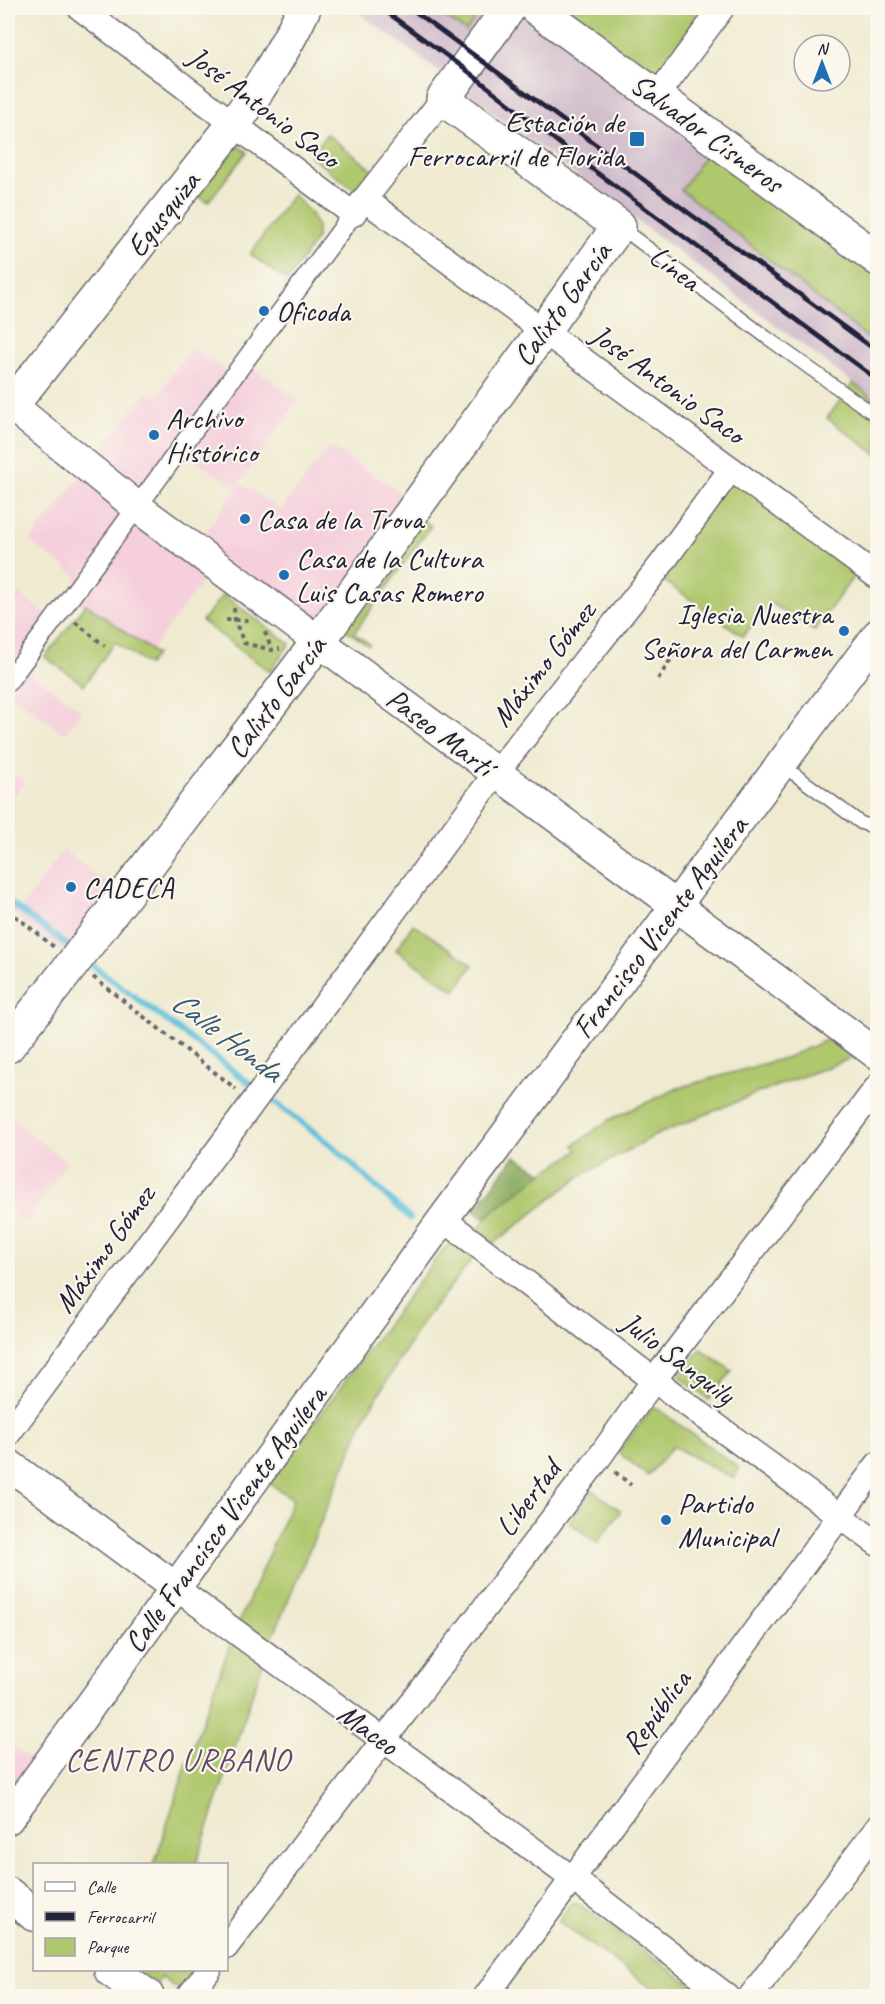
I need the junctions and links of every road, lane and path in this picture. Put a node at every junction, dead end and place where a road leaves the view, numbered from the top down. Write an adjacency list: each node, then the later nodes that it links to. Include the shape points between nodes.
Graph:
1 (80, 8): 8 (street, José Antonio Saco)
2 (304, 8): 8 (main road, Egusquiza, via 264,84)
3 (509, 8): 7 (main road)
4 (536, 8): 6 (main road, Salvador Cisneros)
5 (722, 8): 6 (street)
6 (657, 96): 11 (main road, Salvador Cisneros)
7 (443, 99): 9 (street); 10 (main road, Línea)
8 (234, 124): 9 (street, José Antonio Saco); 13 (main road, Egusquiza)
9 (358, 207): 12 (street, José Antonio Saco); 16 (street)
10 (619, 226): 12 (main road, Calixto García); 14 (lane, Línea)
11 (878, 259)
12 (542, 330): 15 (street, José Antonio Saco); 24 (main road, Calixto García)
13 (9, 406): 16 (street, Paseo Martí)
14 (878, 417)
15 (731, 469): 17 (street, José Antonio Saco); 30 (street, Máximo Gómez, via 660,566)
16 (136, 507): 18 (street); 24 (street, Paseo Martí)
17 (878, 577)
18 (60, 611): 25 (path); 27 (street)
19 (226, 620): 20 (path)
20 (252, 620)
21 (264, 629): 28 (path)
22 (878, 634): 29 (street, Francisco Vicente Aguilera)
23 (683, 641): 26 (path)
24 (318, 642): 28 (main road, Calixto García); 30 (street, Paseo Martí)
25 (105, 646)
26 (658, 679)
27 (8, 682)
28 (285, 685): 34 (main road, Calixto García)
29 (781, 764): 31 (lane, via 861,823); 32 (street, Francisco Vicente Aguilera)
30 (496, 773): 32 (street, Paseo Martí); 38 (street, Máximo Gómez)
31 (878, 828)
32 (676, 905): 36 (street, Paseo Martí); 39 (street, Francisco Vicente Aguilera)
33 (8, 910): 34 (path)
34 (80, 954): 35 (main road, Calixto García); 38 (path)
35 (8, 1046)
36 (878, 1055)
37 (878, 1086): 40 (street, Libertad)
38 (253, 1100): 41 (street, Máximo Gómez)
39 (443, 1219): 40 (street, Julio Sanguily); 46 (street, Calle Francisco Vicente Aguilera)
40 (654, 1380): 44 (street, Julio Sanguily); 47 (street, Libertad, via 598,1460)
41 (8, 1434)
42 (8, 1464): 46 (street, Maceo)
43 (878, 1464): 44 (street, República)
44 (838, 1516): 45 (street, Julio Sanguily); 50 (street, República)
45 (878, 1544)
46 (176, 1588): 47 (street, Maceo); 48 (street, Calle Francisco Vicente Aguilera)
47 (383, 1740): 50 (street, Maceo); 53 (street, Libertad)
48 (8, 1819)
49 (878, 1827): 60 (street)
50 (573, 1879): 58 (street, República); 59 (street, Maceo)
51 (8, 1894): 52 (main road)
52 (33, 1913)
53 (228, 1944)
54 (112, 1971): 56 (main road)
55 (208, 1971): 57 (street)
56 (147, 1996)
57 (189, 1996)
58 (486, 1996)
59 (727, 1996)
60 (751, 1996)

